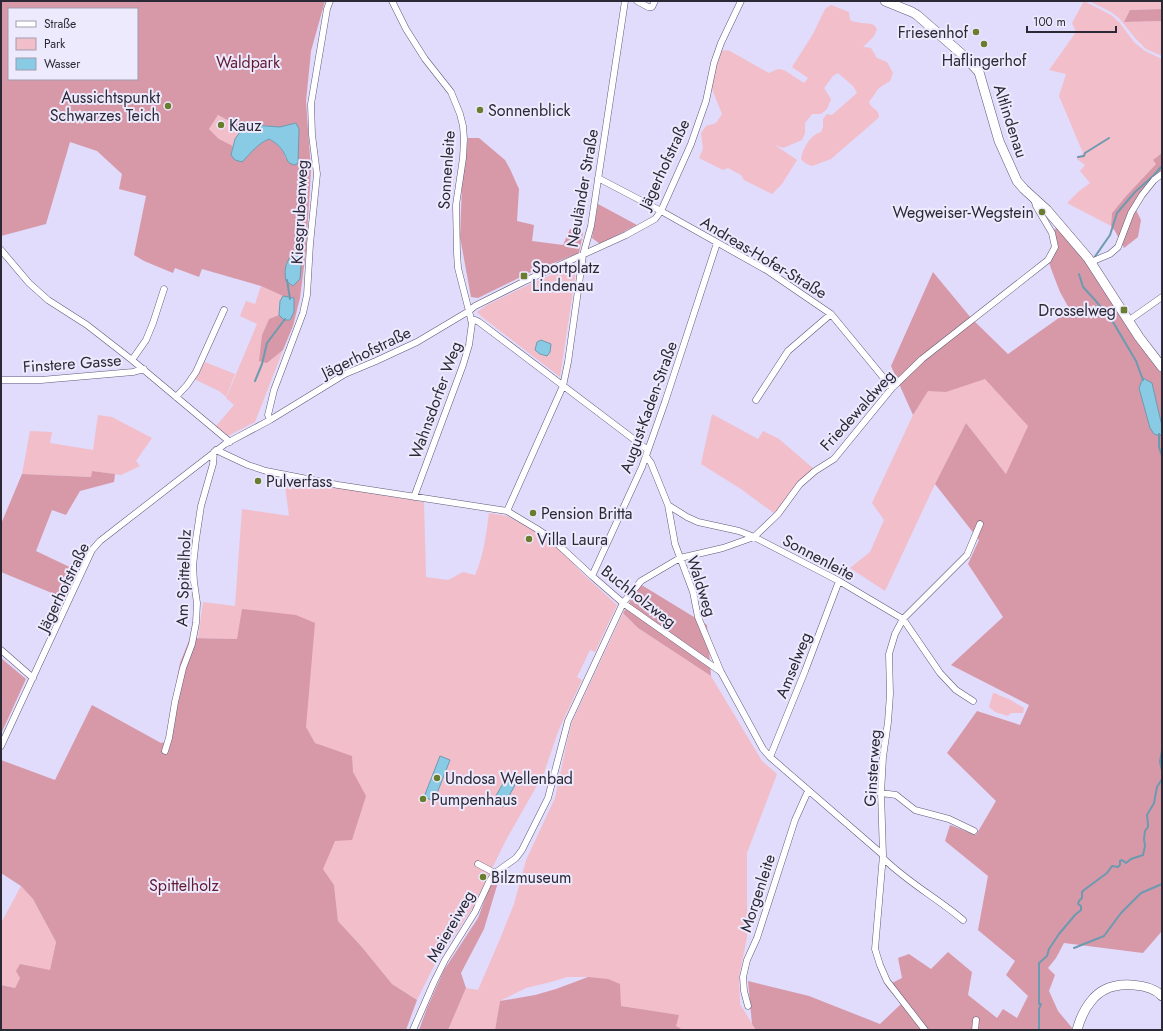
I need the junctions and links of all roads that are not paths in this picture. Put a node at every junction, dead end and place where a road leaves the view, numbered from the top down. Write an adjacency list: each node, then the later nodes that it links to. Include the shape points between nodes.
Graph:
1 (330, 1): 32 (street, Kiesgrubenweg, via 311,104 317,174 307,295 303,313 274,390 268,415)
2 (392, 1): 20 (street, Sonnenleite, via 406,29 451,92 463,126 463,158 456,206 457,253 458,268)
3 (625, 1): 9 (street, Neuländer Straße)
4 (637, 1): 5 (street, via 652,7)
5 (655, 1)
6 (741, 1): 11 (street, Jägerhofstraße, via 714,63 706,101 691,144)
7 (885, 1): 10 (street, Altlindenau, via 917,15 979,72 1006,156 1017,181)
8 (1162, 174): 16 (street, via 1154,180 1131,212 1118,247 1110,254)
9 (598, 178): 11 (street, Andreas-Hofer-Straße); 14 (street, Neuländer Straße)
10 (1033, 196): 15 (street, Altlindenau, via 1052,233 1055,246); 16 (street, Altlindenau)
11 (660, 211): 12 (street, Andreas-Hofer-Straße); 14 (street, Jägerhofstraße, via 655,219 626,236)
12 (717, 243): 21 (street, Andreas-Hofer-Straße, via 768,271); 35 (street, August-Kaden-Straße)
13 (1, 250): 24 (street, via 29,283 48,300 87,325)
14 (584, 255): 20 (street, Jägerhofstraße, via 526,281); 28 (street, Neuländer Straße)
15 (1048, 260): 29 (street, Friedewaldweg, via 922,359)
16 (1091, 262): 23 (street, Altlindenau)
17 (164, 289): 24 (street, via 146,340)
18 (1162, 297): 23 (street)
19 (224, 310): 30 (street, via 196,372)
20 (469, 311): 22 (street, Wahnsdorfer Weg); 32 (street, Jägerhofstraße, via 417,342 345,374)
21 (831, 314): 29 (street, Andreas-Hofer-Straße); 31 (street, via 788,352)
22 (472, 320): 28 (street, via 479,322); 36 (street, Wahnsdorfer Weg, via 463,365)
23 (1128, 321): 25 (street, Altlindenau)
24 (132, 360): 26 (street)
25 (1162, 367)
26 (144, 369): 27 (street, Finstere Gasse, via 41,380); 30 (street)
27 (1, 380)
28 (563, 386): 35 (street); 38 (street, Neuländer Straße)
29 (892, 388): 40 (street, Friedewaldweg, via 834,459 800,484 778,514)
30 (176, 397): 33 (street)
31 (756, 400)
32 (270, 420): 33 (street, Jägerhofstraße)
33 (230, 442): 34 (street, Jägerhofstraße)
34 (215, 451): 36 (street, Buchholzweg, via 266,471); 48 (street, Jägerhofstraße, via 92,550); 51 (street, Am Spittelholz, via 201,506 193,566 197,603 196,624 183,668)
35 (647, 453): 37 (street); 42 (street, August-Kaden-Straße)
36 (414, 497): 38 (street, Buchholzweg)
37 (668, 505): 40 (street, Sonnenleite, via 698,522); 41 (street, Waldweg)
38 (507, 511): 42 (street, Buchholzweg, via 552,540)
39 (980, 524): 45 (street, Ginsterweg, via 967,555)
40 (754, 537): 41 (street, Friedewaldweg, via 723,548); 43 (street, Sonnenleite)
41 (680, 558): 44 (street, Friedewaldweg, via 640,581); 47 (street, Waldweg, via 693,592 698,617)
42 (592, 576): 44 (street, Buchholzweg)
43 (839, 581): 45 (street, Sonnenleite); 52 (street, Amselweg)
44 (623, 603): 47 (street, Buchholzweg); 58 (street, Meiereiweg, via 568,721 548,798 519,854)
45 (902, 619): 49 (street, Sonnenleite, via 940,673 956,690); 54 (street, Ginsterweg, via 889,654 890,694 882,757)
46 (1, 650): 48 (street)
47 (721, 672): 52 (street, Buchholzweg, via 763,749)
48 (33, 678): 50 (street, Jägerhofstraße)
49 (973, 701)
50 (1, 746)
51 (165, 751)
52 (770, 757): 53 (street, Buchholzweg)
53 (808, 790): 56 (street, Buchholzweg); 61 (street, Morgenleite, via 795,820 746,965 743,976)
54 (881, 794): 55 (street, via 896,795 915,810 949,819); 56 (street, Ginsterweg)
55 (974, 832)
56 (883, 857): 59 (street, Buchholzweg, via 907,880); 64 (street, Ginsterweg, via 875,949 887,981)
57 (478, 864): 58 (street)
58 (496, 873): 63 (street, Meiereiweg, via 445,960)
59 (963, 920)
60 (1162, 996): 66 (street, via 1159,992 1140,985 1123,985 1104,990 1092,999 1082,1015)
61 (748, 1006)
62 (976, 1020): 65 (street)
63 (413, 1030)
64 (925, 1030)
65 (975, 1030)
66 (1077, 1030)

